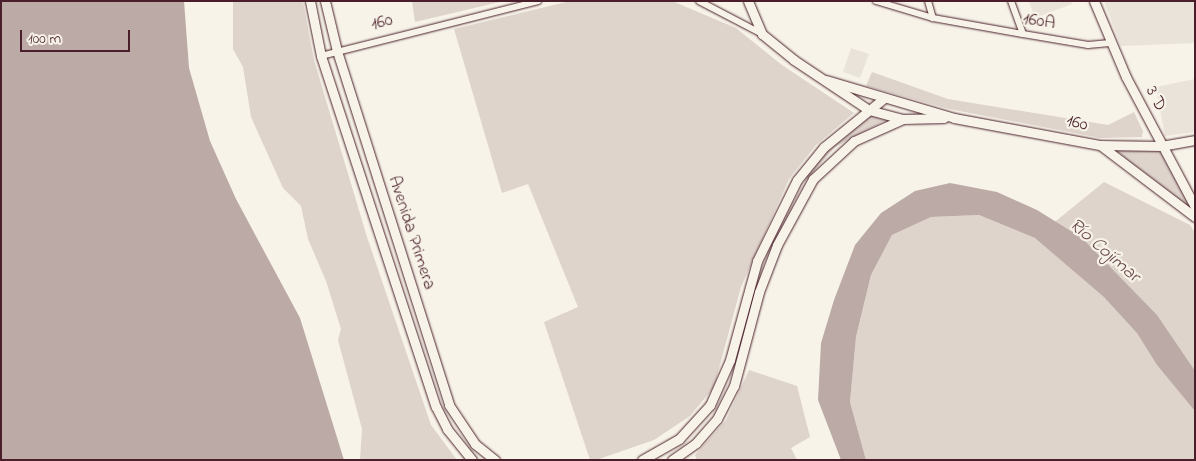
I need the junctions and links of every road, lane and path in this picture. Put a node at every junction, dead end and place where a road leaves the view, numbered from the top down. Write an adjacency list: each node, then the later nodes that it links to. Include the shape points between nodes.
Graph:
1 (310, 1): 15 (street, Avenida Primera)
2 (325, 1): 14 (street, Avenida Primera)
3 (538, 1): 14 (street, 160)
4 (698, 1): 11 (street, 160)
5 (748, 1): 11 (street)
6 (876, 1): 10 (street, 160A)
7 (928, 1): 10 (street)
8 (1012, 1): 12 (street)
9 (1094, 1): 13 (street, 3 D)
10 (933, 18): 12 (street, 160A)
11 (762, 34): 16 (street, 160)
12 (1023, 34): 13 (street, 160A, via 1088,45)
13 (1110, 43): 24 (street, 3 D)
14 (336, 51): 15 (street, 160); 27 (street, Avenida Primera)
15 (321, 56): 28 (street, Avenida Primera)
16 (826, 80): 17 (street, 160); 19 (street, 160)
17 (883, 99): 18 (street, 160); 19 (street)
18 (897, 102): 20 (street, 160); 21 (street)
19 (869, 110): 21 (street, 160); 33 (street, via 824,147 797,180 776,218 742,308 730,360 710,405 679,439)
20 (954, 118): 21 (street, 160); 23 (street, 160)
21 (903, 119): 34 (street, via 854,141 813,179 777,245 759,292 734,386 717,419 696,443)
22 (1195, 140): 24 (street, 160)
23 (1100, 145): 24 (street, 160); 26 (street)
24 (1161, 146): 25 (street, 3 D)
25 (1195, 207)
26 (1195, 217)
27 (392, 228): 28 (street); 29 (street, Avenida Primera)
28 (378, 234): 30 (street, Avenida Primera)
29 (448, 401): 30 (street); 32 (street, Avenida Primera, via 475,444)
30 (436, 407): 31 (street, Avenida Primera, via 453,437)
31 (472, 460)
32 (495, 460)
33 (642, 460)
34 (672, 460)

